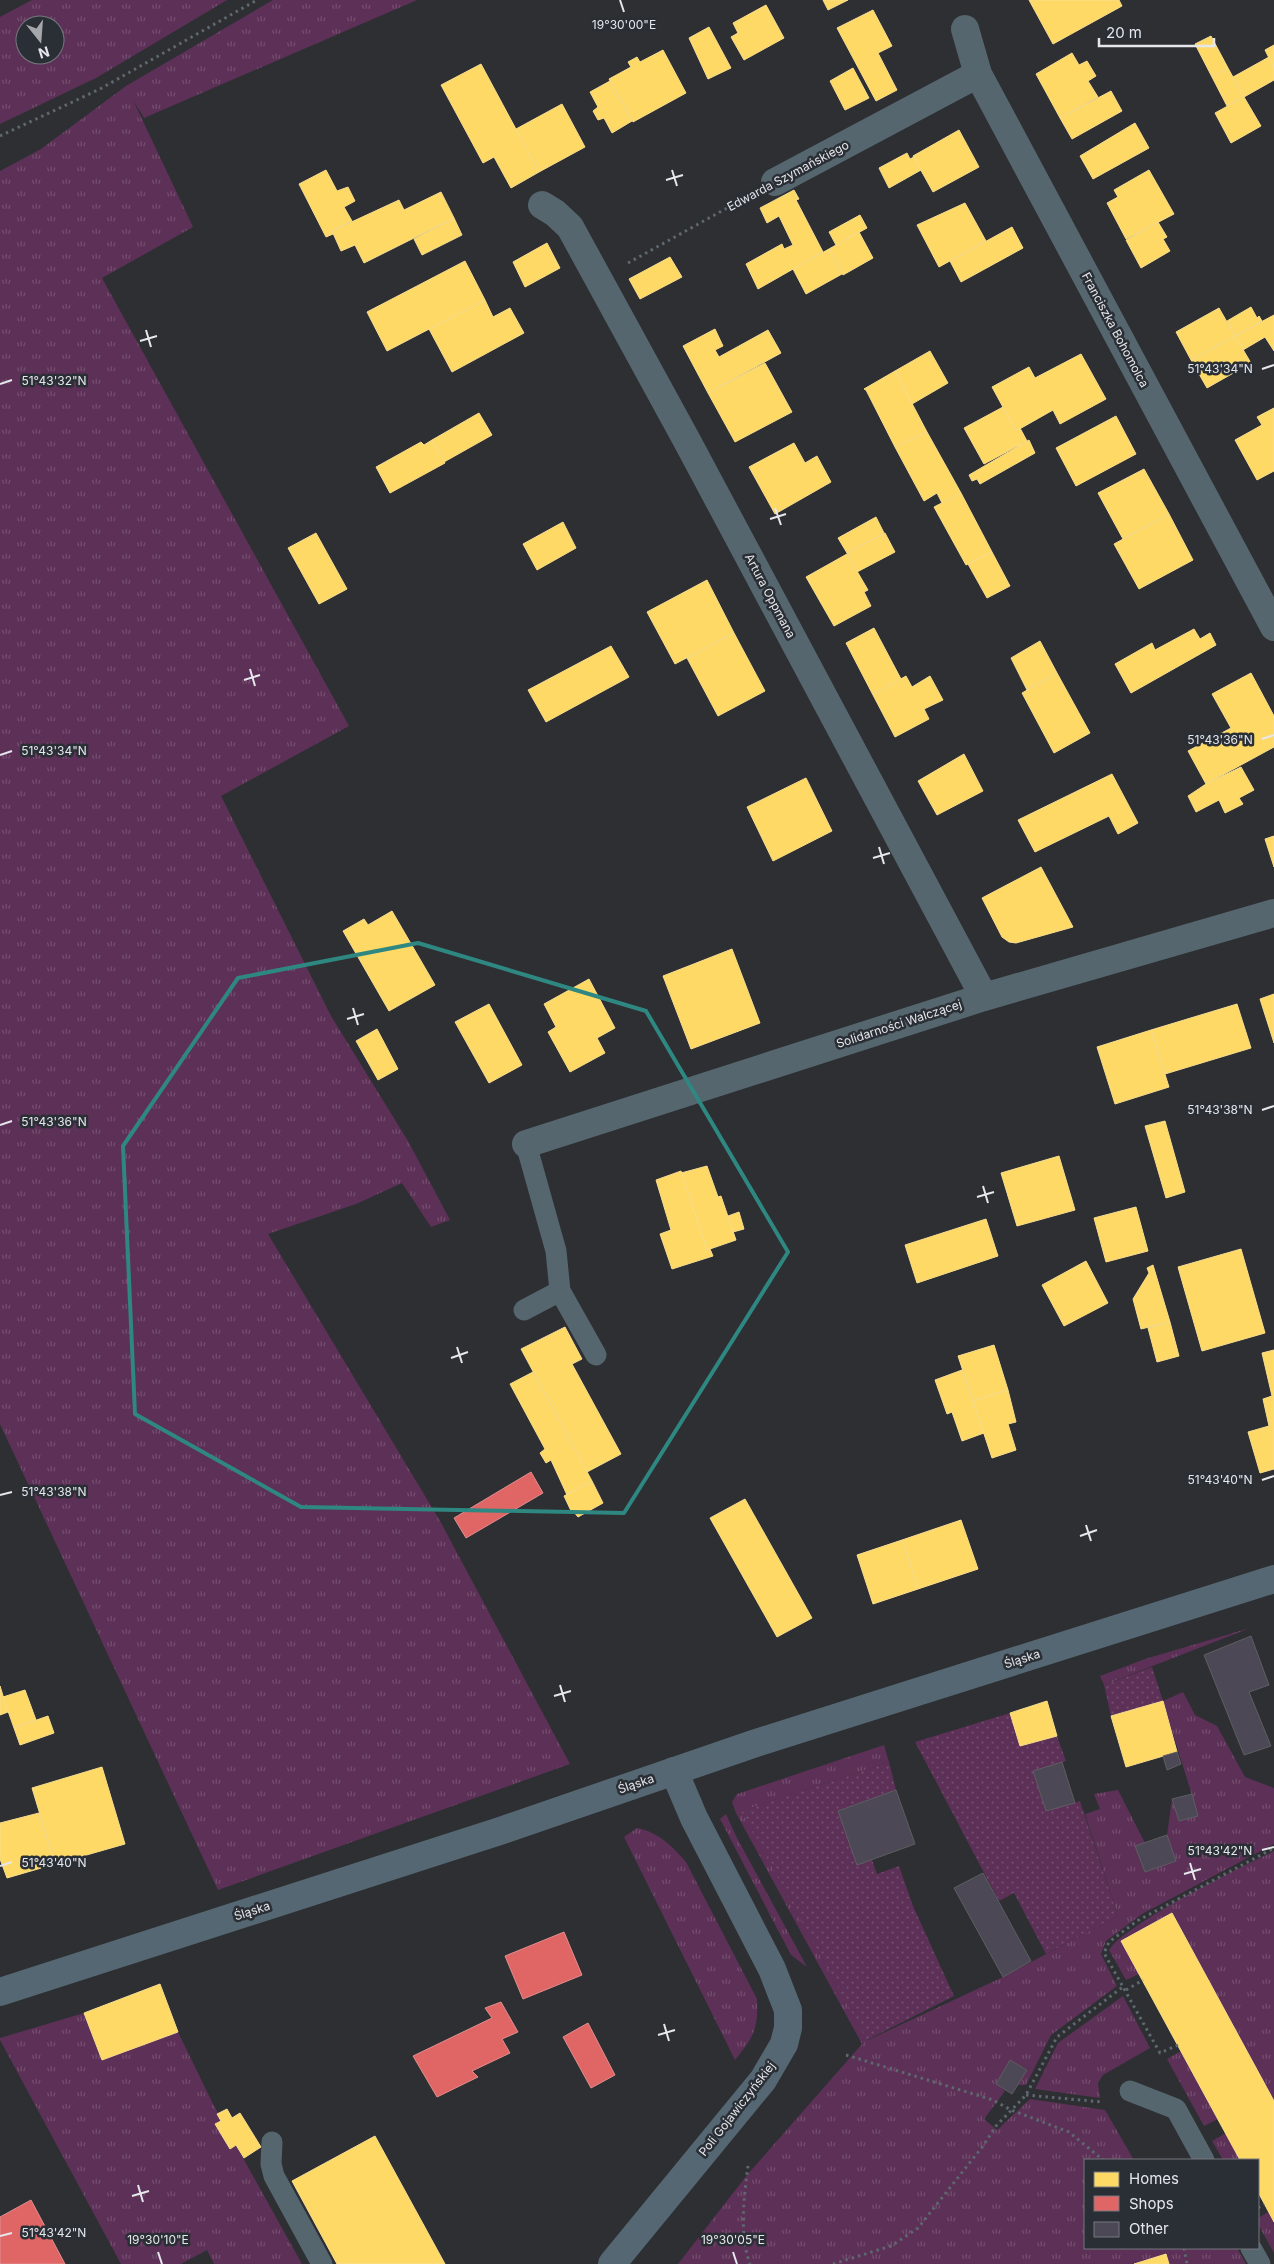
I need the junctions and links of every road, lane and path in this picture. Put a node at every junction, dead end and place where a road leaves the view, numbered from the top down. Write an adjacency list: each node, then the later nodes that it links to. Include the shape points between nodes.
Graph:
1 (257, 0): 4 (path, via 100,88)
2 (965, 29): 3 (street, Franciszka Bohomolca)
3 (978, 74): 5 (street, Edwarda Szymańskiego); 8 (street, Franciszka Bohomolca)
4 (0, 136)
5 (775, 182): 7 (path, Edwarda Szymańskiego)
6 (542, 205): 7 (street, Artura Oppmana, via 570,227)
7 (599, 279): 10 (street, Artura Oppmana)
8 (1274, 627)
9 (1274, 913): 10 (street, Solidarności Walczącej)
10 (984, 997): 11 (street, Solidarności Walczącej)
11 (526, 1144): 12 (lane, via 556,1251)
12 (560, 1291): 13 (lane); 14 (lane)
13 (524, 1310)
14 (596, 1355)
15 (1274, 1579): 16 (street, Śląska)
16 (674, 1771): 20 (street, Śląska); 35 (street, Poli Gojawiczyńskiej, via 694,1818 772,1969 788,2010 788,2028 784,2044 763,2080)
17 (1274, 1848): 19 (path, via 1137,1920 1109,1942 1104,1953)
18 (1143, 1980): 19 (path)
19 (1125, 1988): 21 (path, via 1160,2053); 24 (path, via 1057,2037)
20 (0, 1992)
21 (1178, 2045)
22 (846, 2055): 25 (path, via 968,2091)
23 (1130, 2091): 24 (path, via 1101,2102); 28 (lane, via 1176,2109)
24 (1026, 2094): 25 (path)
25 (1011, 2110): 27 (path, via 1069,2132); 37 (path, via 918,2228 891,2246)
26 (272, 2142): 34 (lane, via 274,2176)
27 (1102, 2159)
28 (1203, 2159)
29 (748, 2166): 36 (path, via 744,2249)
30 (1264, 2204): 31 (path)
31 (1259, 2207)
32 (1184, 2249): 38 (path)
33 (1252, 2249): 39 (lane)
34 (322, 2264)
35 (612, 2264)
36 (750, 2264)
37 (833, 2264)
38 (1187, 2264)
39 (1260, 2264)

